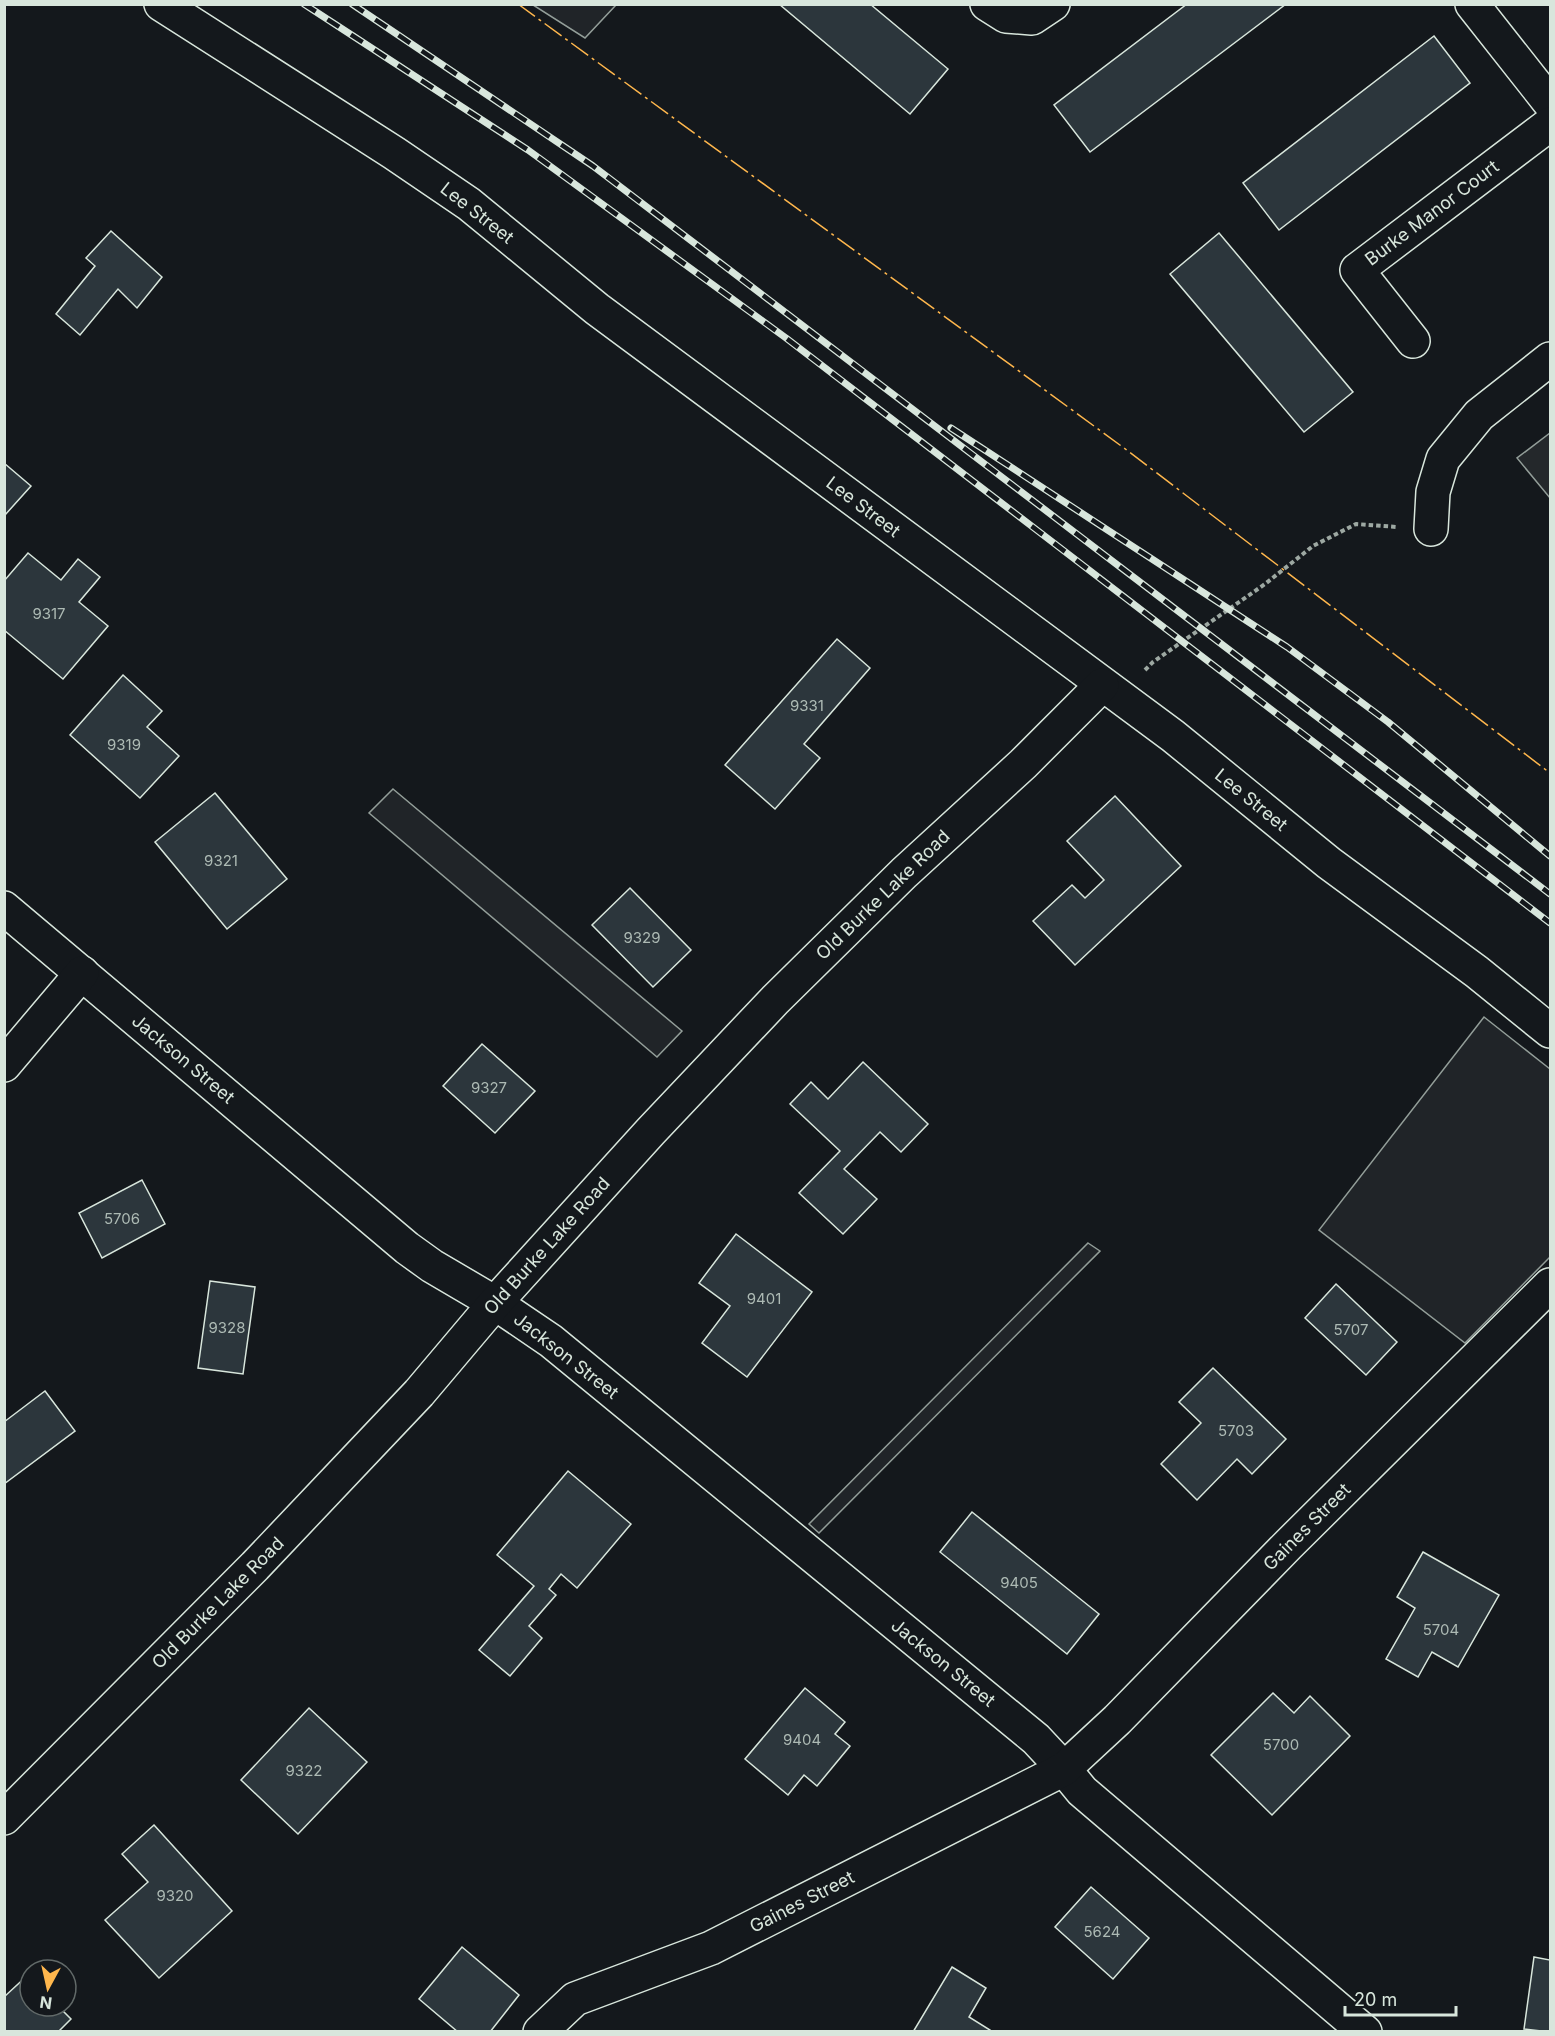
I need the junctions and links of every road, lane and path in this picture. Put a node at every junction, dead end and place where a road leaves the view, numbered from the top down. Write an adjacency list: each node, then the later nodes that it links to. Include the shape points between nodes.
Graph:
1 (161, 4): 10 (street, Lee Street, via 469,204 597,309)
2 (987, 4): 3 (street, via 1006,16 1032,18)
3 (1053, 4)
4 (1472, 4): 5 (street)
5 (1551, 104)
6 (1551, 124): 7 (street, Burke Manor Court, via 1357,270)
7 (1413, 341)
8 (1551, 359): 9 (street, via 1479,415 1443,459 1433,492)
9 (1431, 529): 10 (path, via 1356,524 1313,546 1256,591)
10 (1109, 690): 13 (street, Lee Street); 16 (street, Old Burke Lake Road, via 903,873 775,1000)
11 (4, 908): 12 (street, Jackson Street)
12 (82, 973): 14 (street); 16 (street, Jackson Street, via 407,1248)
13 (1551, 1031)
14 (4, 1065)
15 (1551, 1285): 17 (street, Gaines Street)
16 (495, 1303): 17 (street, Jackson Street, via 550,1341 1036,1739); 18 (street, Old Burke Lake Road, via 419,1393 262,1559)
17 (1064, 1769): 19 (street, Gaines Street, via 711,1948 575,1999); 20 (street, via 1082,1791)
18 (4, 1818)
19 (540, 2031)
20 (1365, 2031)

